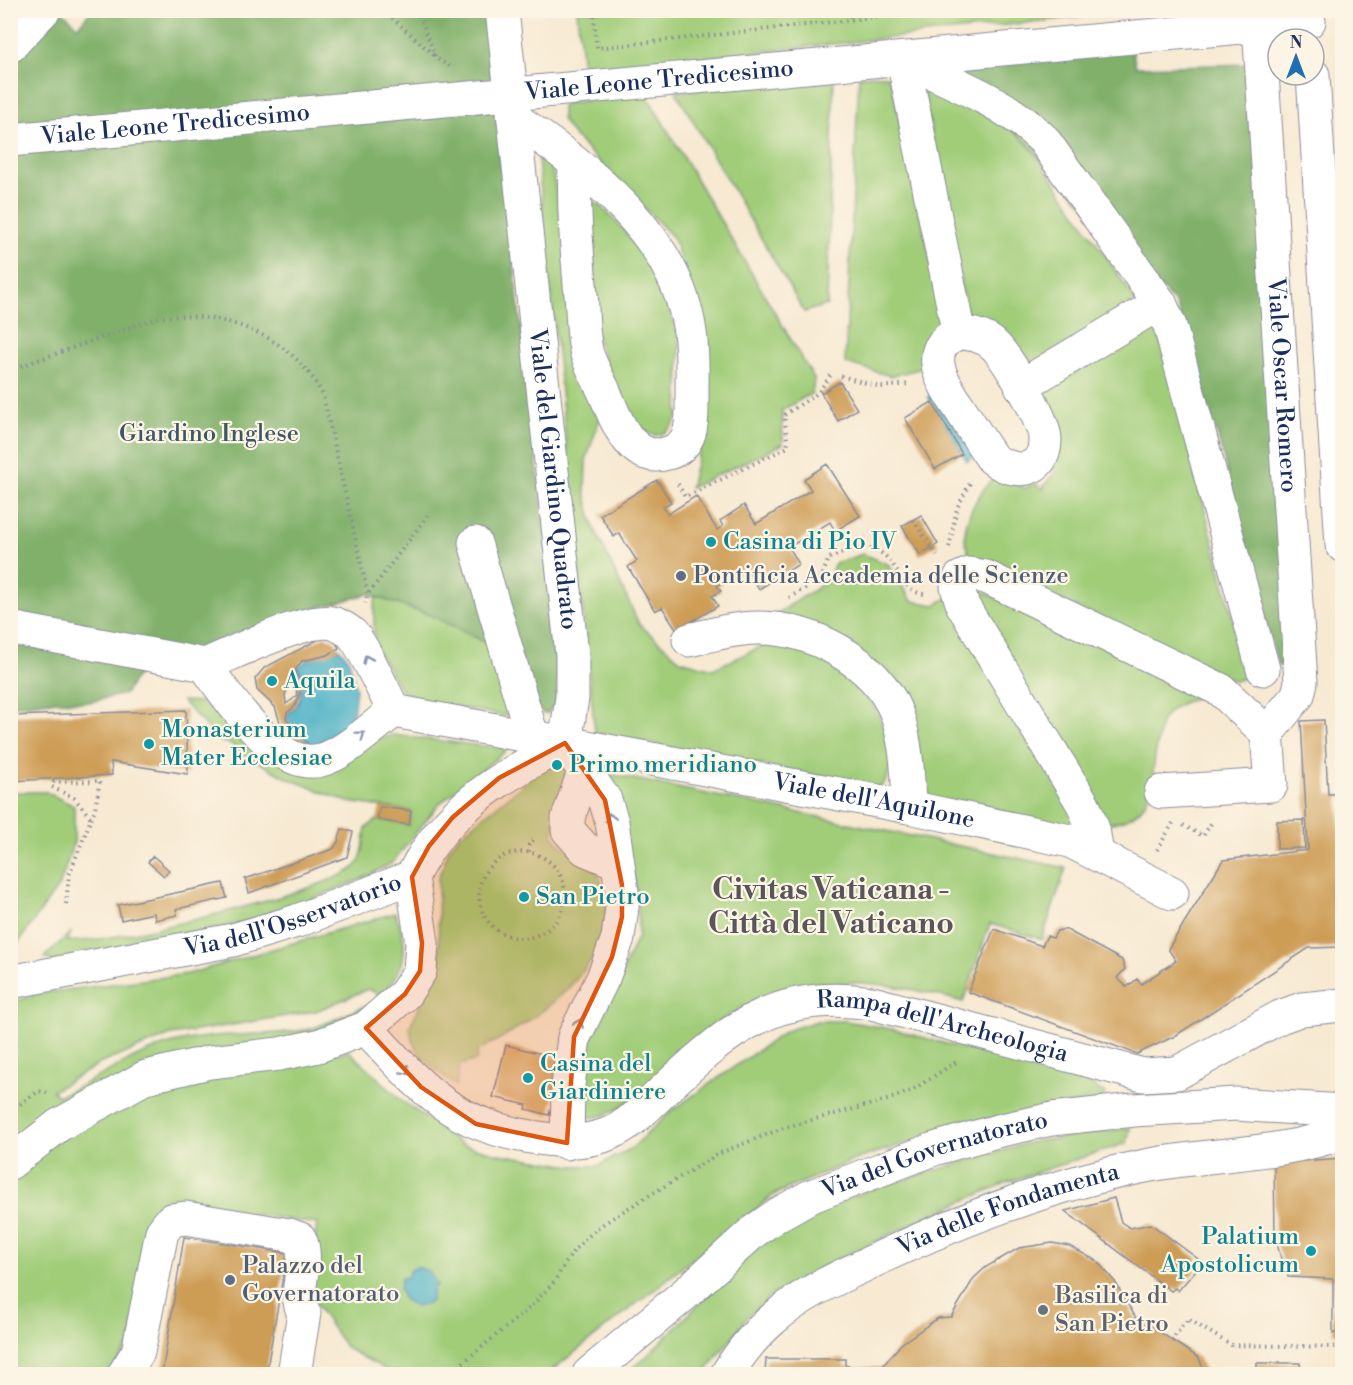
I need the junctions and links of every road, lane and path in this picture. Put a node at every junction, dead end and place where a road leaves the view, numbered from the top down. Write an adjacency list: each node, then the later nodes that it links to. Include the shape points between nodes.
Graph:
1 (44, 10): 11 (street)
2 (383, 10): 12 (path)
3 (417, 10): 12 (path)
4 (502, 10): 17 (street, Viale del Giardino Quadrato)
5 (593, 10): 8 (path, via 597,48)
6 (849, 10): 8 (path)
7 (941, 10): 8 (path)
8 (851, 20)
9 (1309, 24): 10 (street, Viale Leone Tredicesimo)
10 (1259, 26): 13 (street, Viale Leone Tredicesimo); 42 (street, Viale Oscar Romero, via 1301,682 1298,695)
11 (10, 46)
12 (436, 58): 14 (path)
13 (903, 59): 16 (street, Viale Leone Tredicesimo); 20 (street, via 1006,108 1028,124 1043,139); 21 (street)
14 (455, 69)
15 (1314, 87): 32 (street)
16 (552, 91): 17 (street, Viale Leone Tredicesimo); 19 (street)
17 (513, 107): 18 (street, Viale Leone Tredicesimo); 19 (street); 44 (street, Viale del Giardino Quadrato, via 572,655 572,698)
18 (10, 140)
19 (566, 156): 27 (street, via 587,353 624,435 637,449); 27 (street, via 606,188 652,239 683,301 690,332 690,431 678,448)
20 (1160, 303): 26 (street); 40 (street, via 1170,326)
21 (956, 320)
22 (10, 370): 34 (path, via 157,318 180,315 210,317 267,337 307,369 323,395)
23 (832, 373): 27 (path, via 818,393 784,415 788,447 685,497)
24 (841, 376): 25 (path, via 880,387)
25 (918, 382)
26 (1021, 386)
27 (661, 455)
28 (974, 477): 30 (path, via 957,508)
29 (429, 514): 34 (path)
30 (951, 539)
31 (475, 543): 43 (street)
32 (1342, 545)
33 (936, 591): 36 (path, via 915,593 888,556 864,547 829,558 821,578 762,614)
34 (368, 594): 37 (path)
35 (10, 628): 39 (street)
36 (758, 628): 38 (street); 47 (street, via 810,638 847,657 885,689 902,731)
37 (351, 634): 39 (street, via 332,623 312,624); 41 (street, one-way to 37)
38 (689, 640)
39 (205, 665): 41 (street, one-way to 41, via 249,723 273,744 304,761 338,753)
40 (1263, 669)
41 (394, 711): 43 (street, Viale dell'Aquilone)
42 (1267, 733): 46 (street, via 1271,785); 50 (street, via 1221,690 986,577 964,575 957,587 961,601 1083,804 1093,829)
43 (532, 736): 44 (street, Viale dell'Aquilone)
44 (565, 742): 45 (street); 47 (street, Viale dell'Aquilone); 53 (street, via 499,778 453,817 429,846)
45 (585, 769): 52 (street, one-way to 45, via 606,800); 52 (street, via 568,818 568,830 585,849)
46 (1168, 806): 49 (path)
47 (909, 807): 50 (street, Viale dell'Aquilone)
48 (91, 818): 48 (path, via 74,798 52,787 54,782 100,781); 55 (path, via 69,875)
49 (1203, 836)
50 (1083, 847): 54 (street, Viale dell'Aquilone)
51 (516, 852): 51 (path, via 505,855 486,871 479,895 486,918 494,927 516,938 528,938 551,927 564,908 566,895 559,872 551,862 529,852)
52 (616, 862): 61 (street, one-way to 52, via 574,1037 612,957 622,917 622,885)
53 (412, 877): 56 (street, Via dell'Osservatorio, via 297,921 233,940); 58 (street, Via dell'Osservatorio, via 422,943 420,970 405,994)
54 (1172, 893)
55 (66, 904)
56 (10, 982)
57 (1342, 1005): 59 (street, Rampa dell'Archeologia, via 1302,1009 1280,1017 1177,1073 1143,1075)
58 (366, 1028): 61 (street, Rampa dell'Archeologia, one-way to 61, via 421,1088 451,1111 476,1124 510,1134); 62 (street, Via dell'Osservatorio, via 318,1046 210,1062 146,1077 59,1125)
59 (990, 1033): 61 (street, Rampa dell'Archeologia, via 872,1003 827,999 793,1003 738,1029 619,1128 589,1140); 67 (path, via 965,1056 911,1091 758,1137 720,1153 625,1210 597,1228 574,1250 553,1282 527,1310)
60 (1338, 1127): 68 (street, Via del Governatorato, via 1236,1104 1155,1108 1052,1119 934,1149 819,1193 777,1215); 69 (street, Via delle Fondamenta, via 1273,1150 1094,1176 970,1218 828,1283 775,1317 753,1337)
61 (567, 1143)
62 (10, 1163)
63 (1171, 1341): 64 (path, via 1188,1319 1231,1345)
64 (1342, 1347)
65 (124, 1374): 66 (street, via 138,1352 162,1232 171,1220 186,1218 300,1239 305,1251 299,1305 304,1313)
66 (294, 1374)
67 (450, 1374)
68 (589, 1374)
69 (727, 1374)

